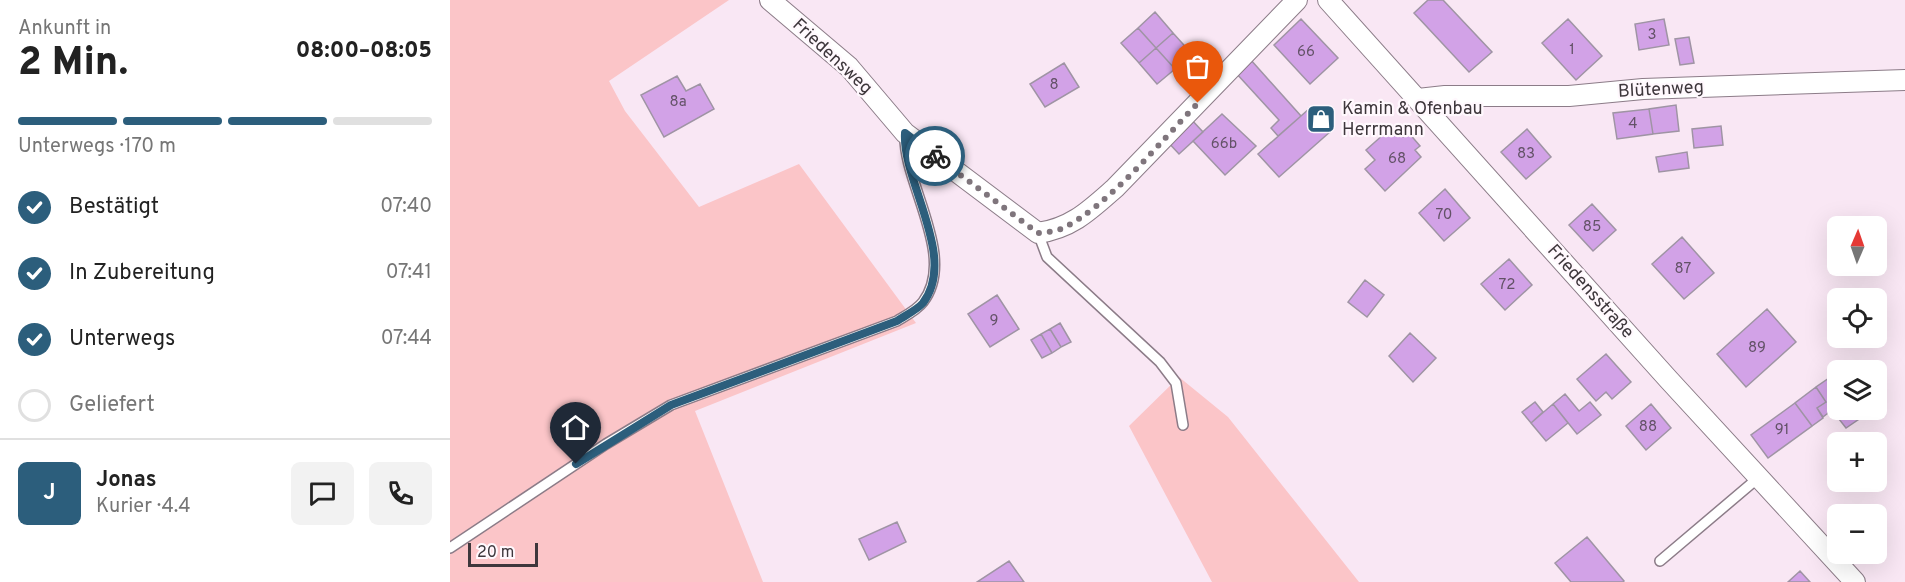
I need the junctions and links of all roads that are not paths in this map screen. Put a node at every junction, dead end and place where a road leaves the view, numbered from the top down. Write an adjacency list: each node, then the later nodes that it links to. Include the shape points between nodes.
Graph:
1 (770, 0): 6 (street, Friedensweg, via 849,67)
2 (1297, 0): 7 (street, via 1115,188 1086,214 1059,230)
3 (1328, 0): 5 (street, Friedensstraße)
4 (1905, 80): 5 (street, Blütenweg)
5 (1418, 99): 9 (street, Friedensstraße)
6 (905, 133): 7 (street, Friedensweg); 10 (lane, via 904,145 934,264 932,285 922,304 897,321 671,405)
7 (1038, 233): 8 (lane, via 1047,257 1160,362 1176,383)
8 (1183, 425)
9 (1758, 478): 11 (lane); 12 (street, Friedensstraße)
10 (450, 548)
11 (1660, 561)
12 (1855, 582)

